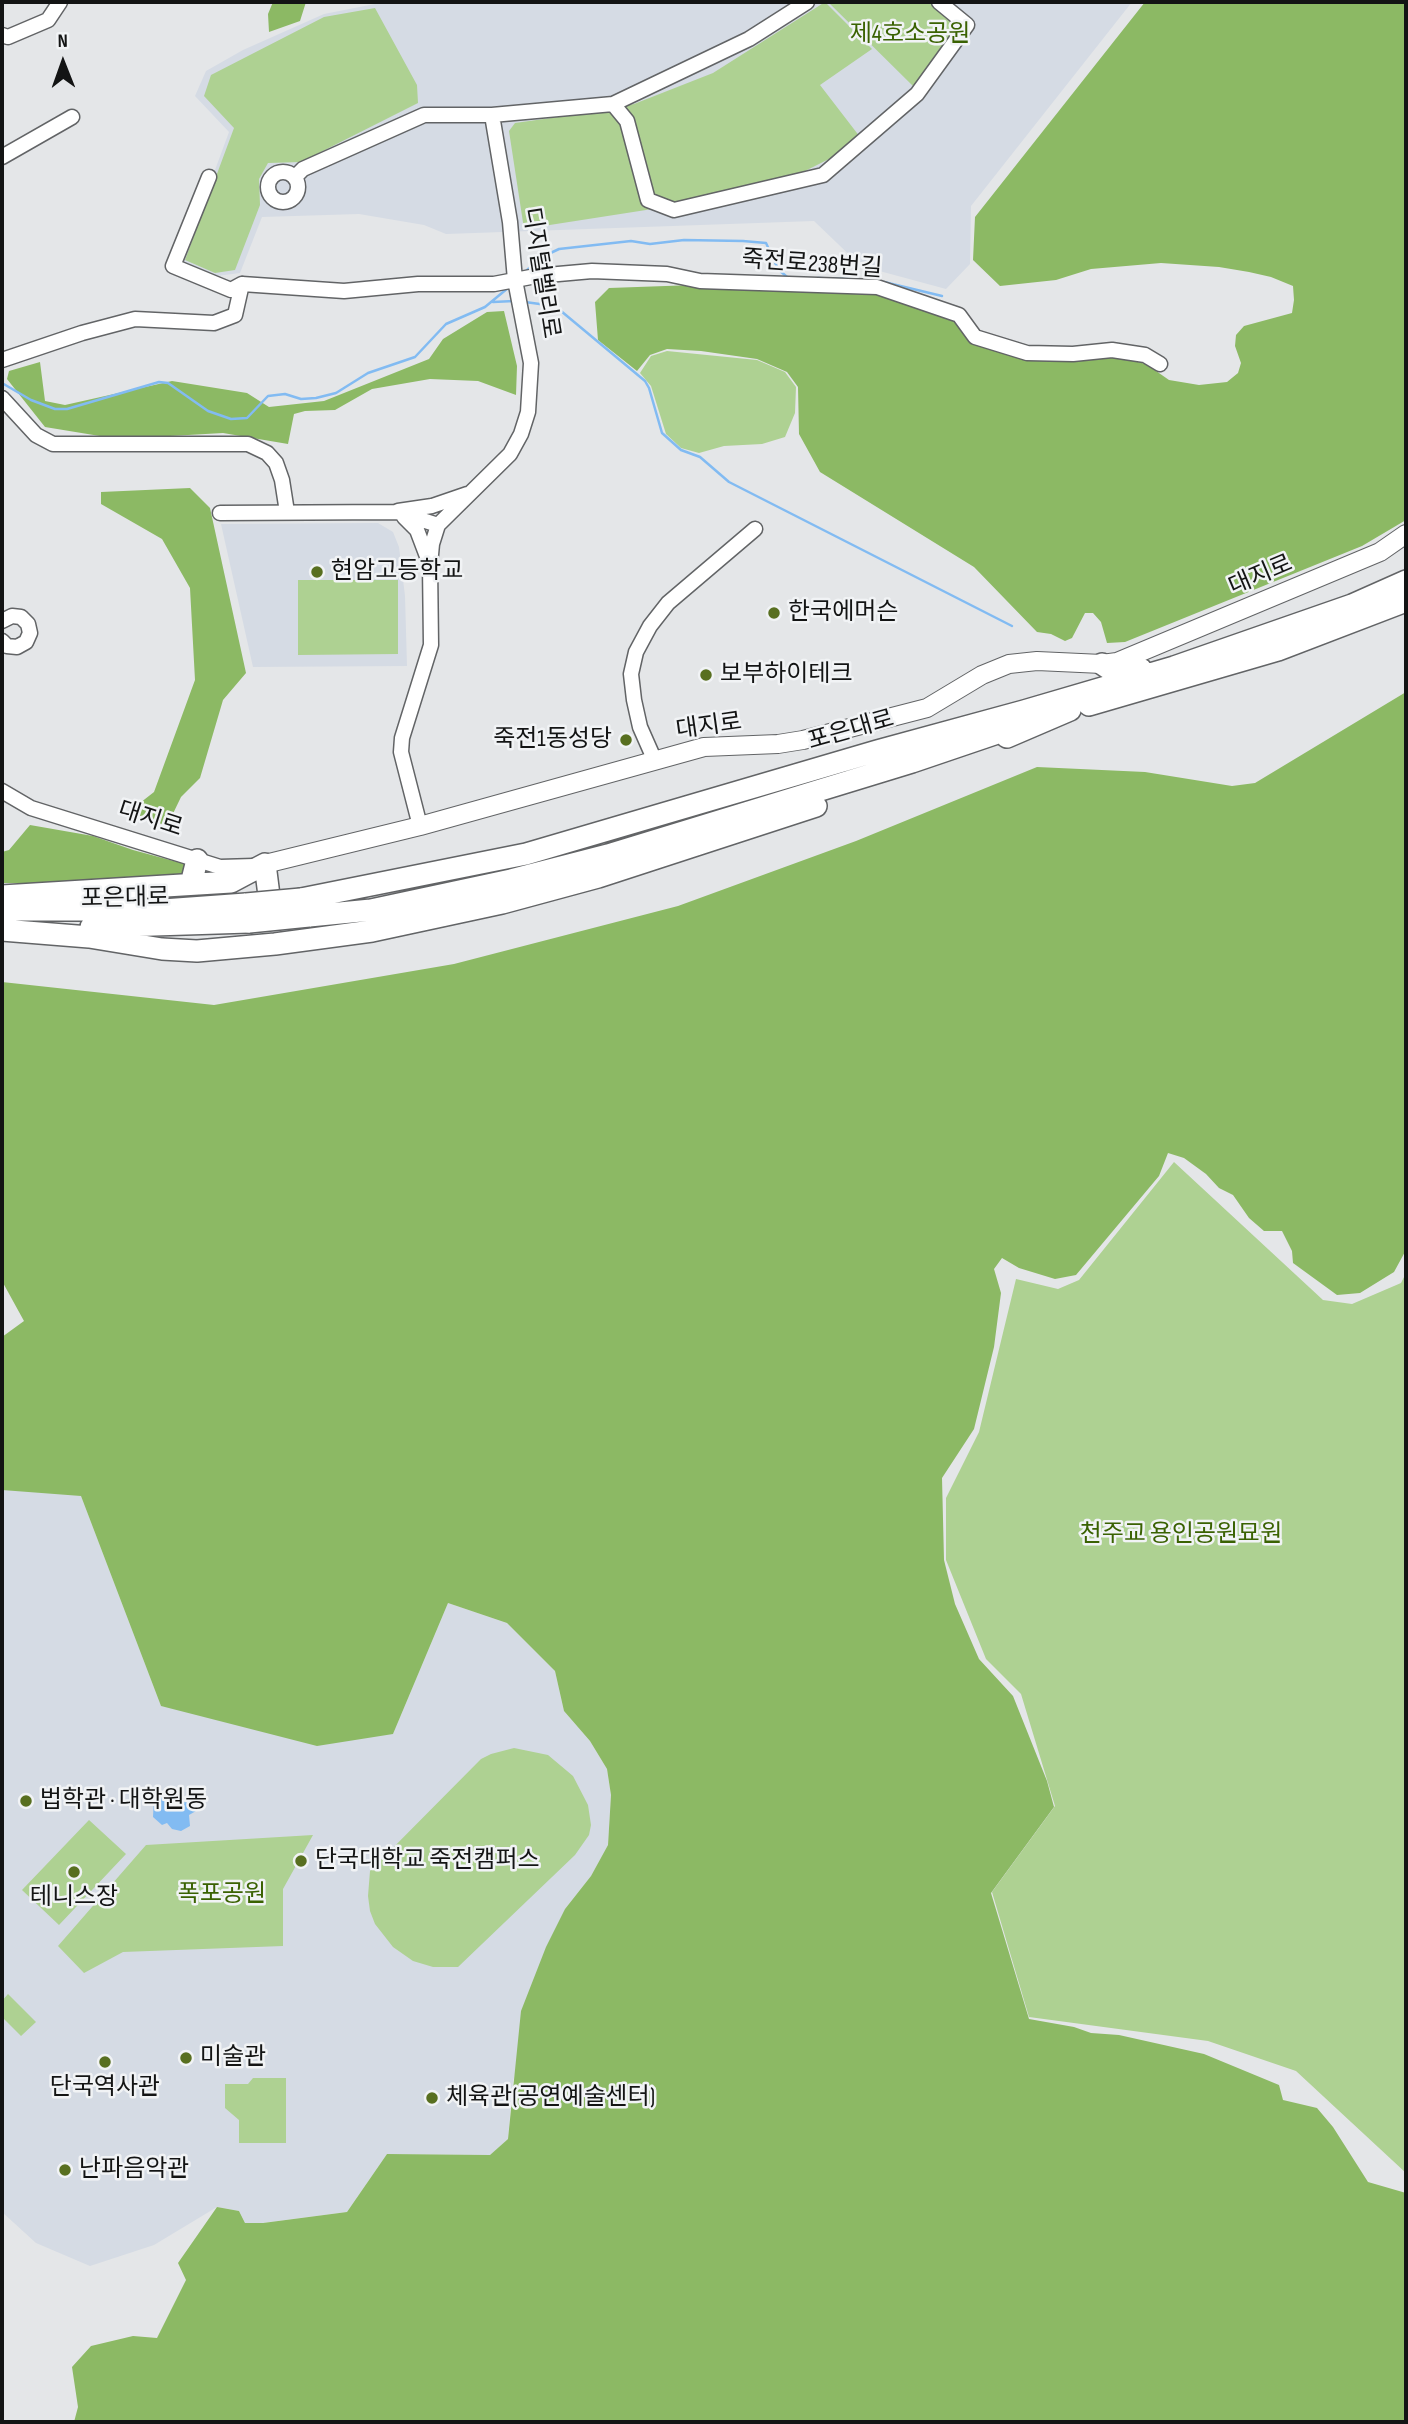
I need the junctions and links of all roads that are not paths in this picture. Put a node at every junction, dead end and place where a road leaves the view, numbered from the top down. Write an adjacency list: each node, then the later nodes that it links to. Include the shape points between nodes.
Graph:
1 (60, 2): 4 (street, via 48,20 8,37)
2 (807, 2): 5 (street, via 750,39)
3 (939, 2): 5 (street, via 967,25 916,94 823,175 674,210 648,200 626,121)
4 (2, 35)
5 (613, 104): 6 (street)
6 (492, 115): 10 (street, via 424,116 303,169); 11 (street, 디지털벨리로)
7 (72, 117): 8 (street)
8 (2, 157)
9 (209, 177): 12 (street, 죽전로238번길, via 173,266 231,290)
10 (295, 177)
11 (516, 280): 12 (street, 죽전로238번길, via 344,291); 14 (street, 죽전로238번길, via 592,271 667,274 700,281 877,287 959,315 975,338 1027,353 1112,350 1145,355); 16 (street, 디지털벨리로, via 531,363 528,412 510,454)
12 (242, 284): 13 (street, via 235,315 214,323 135,319)
13 (2, 360)
14 (1160, 364)
15 (2, 398): 17 (street, via 36,435 53,444 248,444 276,463)
16 (472, 492): 18 (street); 20 (street, 디지털벨리로)
17 (287, 512): 18 (street); 19 (street)
18 (397, 512): 20 (street); 23 (street, via 417,530)
19 (220, 513)
20 (438, 526): 23 (street)
21 (755, 529): 31 (street, via 668,603 636,652 634,700)
22 (1406, 534): 28 (main road, 대지로, via 1380,552 1133,657)
23 (430, 565): 33 (street, via 431,645 401,752)
24 (1406, 581): 29 (highway, 포은대로, via 1352,605)
25 (1406, 601): 30 (highway, 포은대로, via 1278,650)
26 (8, 615): 27 (street, via 25,620 29,638 17,647)
27 (2, 641)
28 (1102, 664): 29 (highway, via 1121,670); 31 (main road, 대지로, via 1009,664 927,708 803,740 704,747)
29 (1174, 667): 38 (highway, 포은대로, via 526,854)
30 (1070, 710): 38 (highway, 포은대로, via 608,855 371,910); 42 (highway, via 928,769 598,877 372,931)
31 (655, 761): 33 (main road, 대지로)
32 (2, 791): 34 (street, 대지로, via 31,808)
33 (420, 827): 35 (main road, 대지로)
34 (197, 860): 35 (street, 대지로, via 220,867); 36 (highway)
35 (265, 864): 36 (highway, via 231,881); 42 (highway)
36 (191, 884): 37 (highway)
37 (2, 896)
38 (305, 908): 40 (highway, bridge)
39 (2, 910): 40 (highway, 포은대로)
40 (248, 913): 41 (highway, 포은대로, via 99,927)
41 (2, 928): 42 (highway, via 162,949 197,951)
42 (275, 944)

